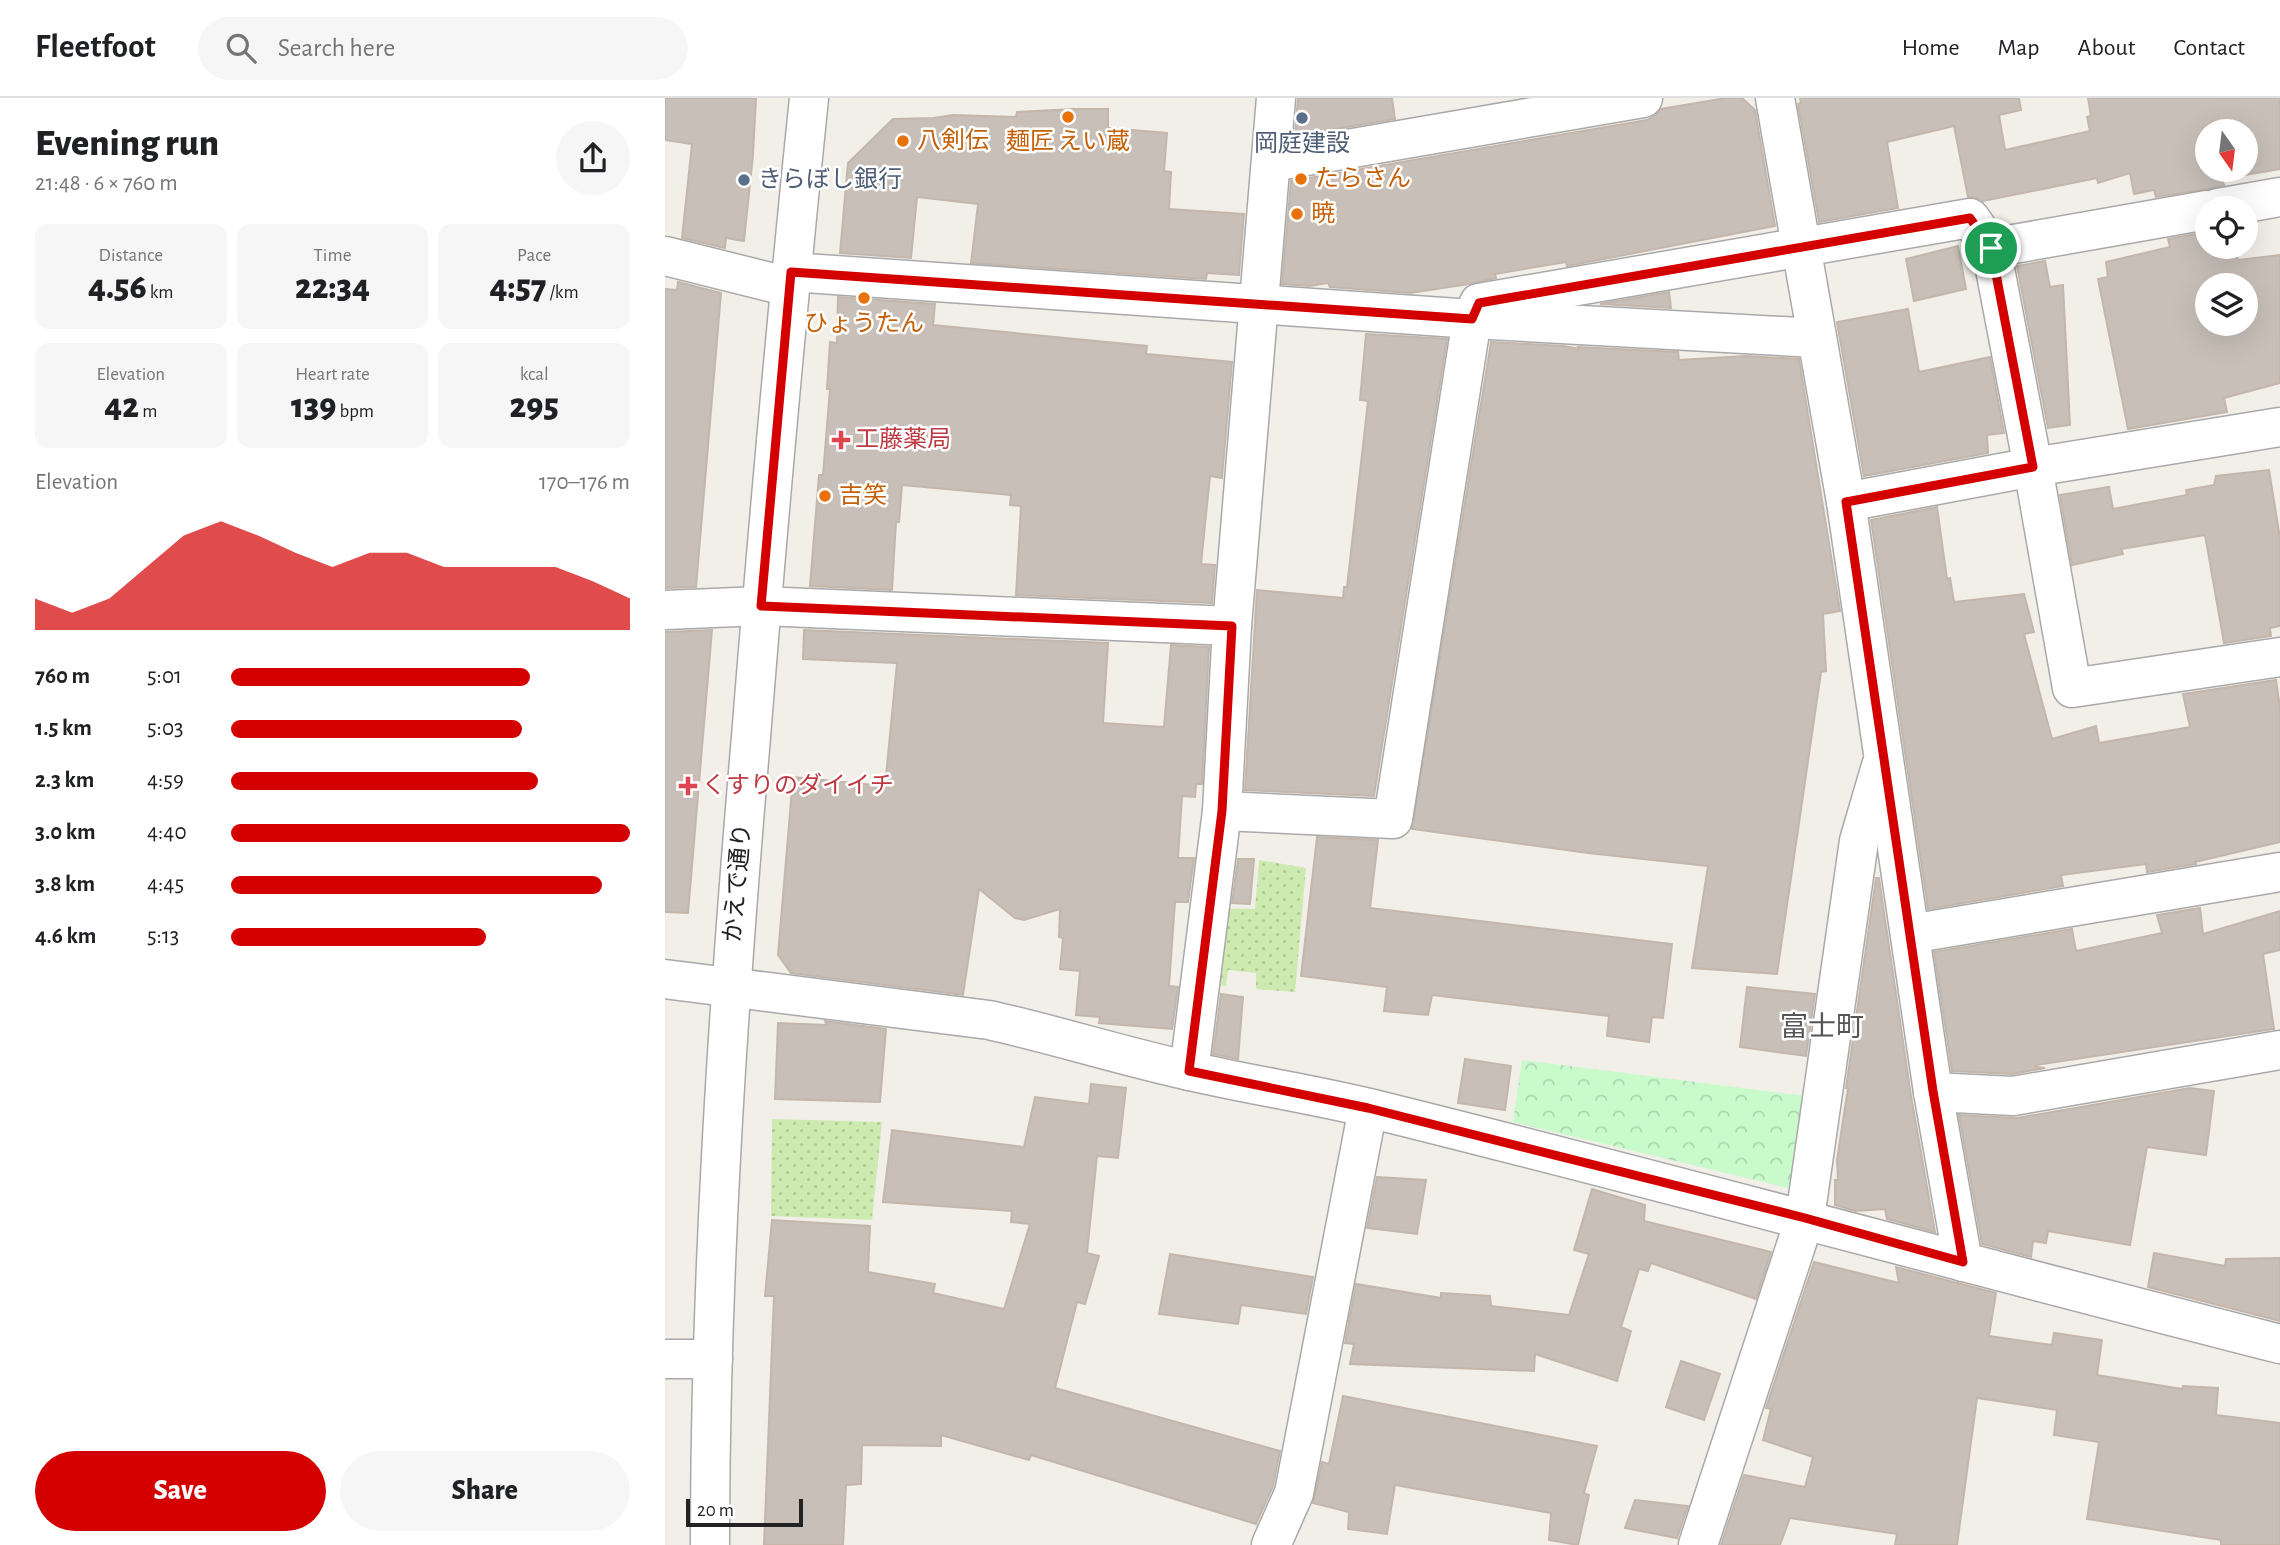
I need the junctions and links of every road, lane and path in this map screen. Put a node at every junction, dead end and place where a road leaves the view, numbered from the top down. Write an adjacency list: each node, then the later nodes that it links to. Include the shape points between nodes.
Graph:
1 (809, 98): 12 (street, かえで通り)
2 (1276, 98): 5 (street)
3 (1643, 98): 5 (street)
4 (1775, 98): 9 (street)
5 (1272, 162): 13 (street)
6 (2280, 197): 7 (street)
7 (2258, 201)
8 (2195, 212): 10 (street)
9 (1802, 248): 10 (street, via 1970,218); 14 (street, via 1479,303); 15 (street)
10 (1991, 248): 17 (street)
11 (665, 256): 12 (street)
12 (791, 280): 13 (street); 19 (street, かえで通り)
13 (1258, 304): 14 (street); 21 (street)
14 (1472, 319): 15 (street); 24 (street, via 1393,819)
15 (1817, 338): 18 (street)
16 (2280, 427): 17 (street)
17 (2033, 467): 18 (street); 22 (street, via 2072,688)
18 (1846, 502): 23 (street)
19 (761, 606): 20 (street); 21 (street); 28 (street, かえで通り)
20 (665, 610)
21 (1232, 626): 24 (street)
22 (2280, 657)
23 (1884, 755): 26 (street); 33 (street, via 1859,841)
24 (1222, 811): 30 (street)
25 (2280, 872): 26 (street)
26 (1910, 934): 31 (street)
27 (665, 979): 28 (street)
28 (730, 986): 30 (street, via 989,1020); 37 (street, かえで通り)
29 (2280, 1050): 31 (street, via 2013,1096)
30 (1189, 1071): 32 (street)
31 (1933, 1091): 34 (street)
32 (1368, 1108): 33 (street); 39 (street, via 1294,1493)
33 (1805, 1218): 34 (street); 40 (street)
34 (1963, 1262): 35 (street)
35 (2280, 1344)
36 (665, 1359): 37 (street)
37 (713, 1359): 38 (street, かえで通り)
38 (710, 1545)
39 (1271, 1545)
40 (1698, 1545)

